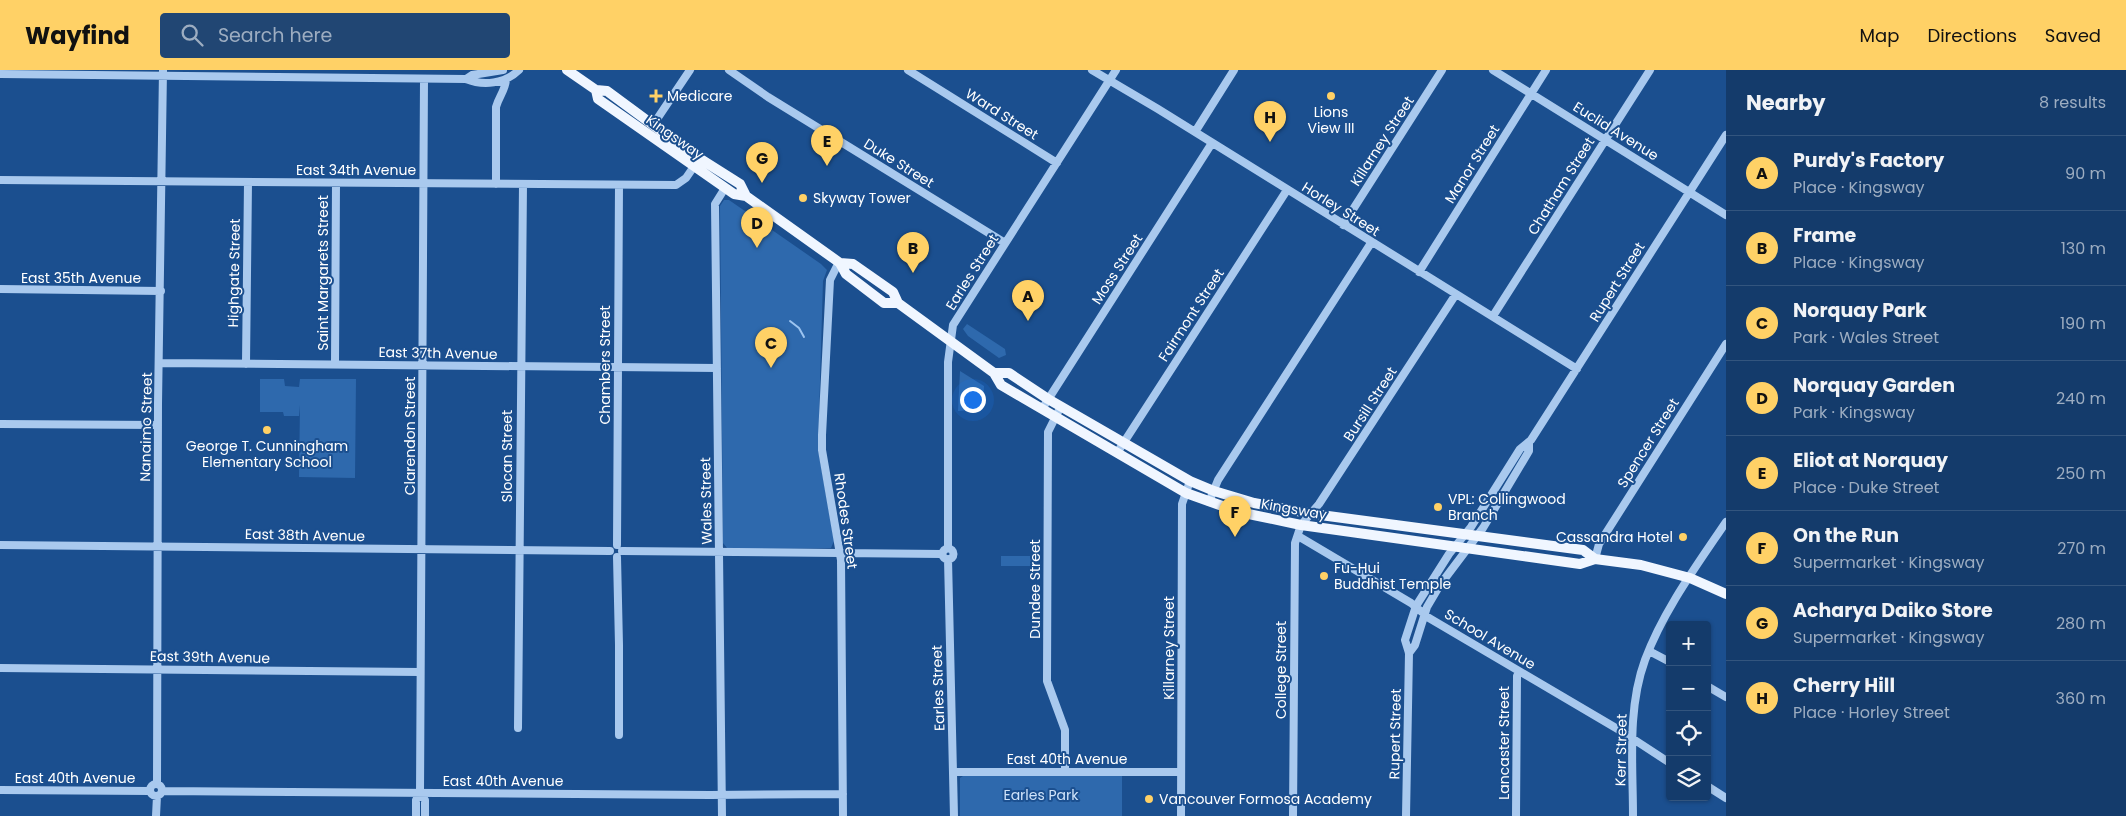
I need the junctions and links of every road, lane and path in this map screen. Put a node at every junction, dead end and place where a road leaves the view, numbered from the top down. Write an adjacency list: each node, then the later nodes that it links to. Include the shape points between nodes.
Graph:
1 (519, 70): 19 (street)
2 (567, 70): 21 (main road, Kingsway)
3 (690, 70): 23 (street)
4 (730, 70): 44 (street, Duke Street, via 768,97)
5 (908, 70): 29 (street, Ward Street)
6 (1092, 70): 20 (street, Horley Street)
7 (1116, 70): 20 (street, Earles Street)
8 (1234, 70): 24 (street)
9 (1442, 70): 43 (street, Killarney Street)
10 (1493, 70): 22 (street, Euclid Avenue)
11 (1546, 70): 22 (street, Manor Street)
12 (1650, 70): 26 (street, Chatham Street)
13 (502, 71): 18 (street, via 472,75)
14 (163, 73): 15 (street); 16 (street); 31 (street, Nanaimo Street)
15 (313, 73): 17 (street)
16 (0, 74)
17 (424, 78): 18 (street); 34 (street, Clarendon Street)
18 (466, 79): 19 (street, via 474,82)
19 (506, 80): 35 (street, via 505,90 496,107)
20 (1109, 81): 24 (street, Horley Street); 29 (street, Earles Street)
21 (596, 90): 23 (main road, Kingsway, via 607,91); 28 (main road, Kingsway, via 598,99)
22 (1531, 93): 26 (street, Euclid Avenue); 47 (street, Manor Street)
23 (653, 125): 28 (main road, Kingsway)
24 (1195, 132): 27 (street, Horley Street)
25 (1726, 135): 40 (street, Rupert Street)
26 (1605, 140): 40 (street, Euclid Avenue); 51 (street, Chatham Street)
27 (1212, 144): 39 (street, Horley Street); 63 (street, Moss Street)
28 (697, 163): 37 (street, East 34th Avenue, via 679,185); 38 (main road, Kingsway); 41 (main road, Kingsway, via 740,184)
29 (1056, 163): 44 (street, Earles Street)
30 (0, 180): 31 (street, East 34th Avenue)
31 (162, 181): 32 (street, East 34th Avenue); 49 (street, Nanaimo Street)
32 (248, 182): 33 (street, East 34th Avenue); 55 (street, Highgate Street)
33 (336, 183): 34 (street, East 34th Avenue); 56 (street, Saint Margarets Street)
34 (423, 183): 35 (street, East 34th Avenue); 57 (street, Clarendon Street)
35 (496, 184): 36 (street, East 34th Avenue)
36 (522, 184): 37 (street, East 34th Avenue); 58 (street, Slocan Street)
37 (619, 185): 59 (street, Chambers Street)
38 (724, 188): 41 (main road, Kingsway); 60 (street, Wales Street, via 715,204)
39 (1287, 190): 43 (street, Horley Street); 69 (street, Fairmont Street)
40 (1690, 192): 42 (street, Euclid Avenue); 61 (street, Rupert Street)
41 (746, 196): 46 (main road, Kingsway)
42 (1726, 215)
43 (1343, 225): 45 (street, Horley Street)
44 (1005, 243): 52 (street, Earles Street, via 954,325)
45 (1371, 243): 47 (street, Horley Street); 73 (street, via 1218,480)
46 (839, 262): 52 (main road, Kingsway, via 846,274 884,303 898,303); 90 (street, Rhodes Street, via 830,280 822,450)
47 (1419, 272): 50 (street, Horley Street)
48 (0, 289): 49 (street, East 35th Avenue)
49 (161, 291): 54 (street, Nanaimo Street)
50 (1456, 294): 51 (street, Horley Street); 76 (street, Bursill Street)
51 (1493, 316): 61 (street, Horley Street)
52 (951, 342): 62 (main road, Kingsway); 91 (street, Earles Street, via 948,362)
53 (1726, 344): 92 (street, Spencer Street, via 1599,544)
54 (160, 363): 55 (street, East 37th Avenue); 68 (street, Nanaimo Street)
55 (246, 364): 56 (street, East 37th Avenue)
56 (335, 364): 57 (street, East 37th Avenue)
57 (422, 366): 58 (street, East 37th Avenue); 85 (street, Clarendon Street)
58 (520, 367): 59 (street, East 37th Avenue); 87 (street, Slocan Street)
59 (618, 368): 60 (street, East 37th Avenue); 88 (street, Chambers Street)
60 (717, 368): 89 (street, Wales Street)
61 (1577, 369): 70 (street, Rupert Street)
62 (994, 372): 63 (main road, Kingsway, via 1009,374); 65 (main road, Kingsway, via 1001,384)
63 (1048, 399): 64 (main road, Kingsway); 65 (street, Moss Street)
64 (1061, 406): 66 (street, Dundee Street); 69 (main road, Kingsway)
65 (1042, 409): 66 (main road, Kingsway)
66 (1055, 416): 71 (main road, Kingsway); 111 (street, Dundee Street, via 1047,443 1047,681 1065,730)
67 (0, 424): 68 (street)
68 (158, 425): 83 (street, Nanaimo Street)
69 (1123, 443): 71 (street, Fairmont Street); 72 (main road, Kingsway)
70 (1529, 443): 79 (street, Rupert Street, via 1520,449); 81 (street, Rupert Street, via 1529,451)
71 (1117, 453): 74 (main road, Kingsway)
72 (1190, 481): 73 (main road, Kingsway); 74 (street, Killarney Street)
73 (1214, 491): 75 (street); 76 (main road, Kingsway, via 1254,503)
74 (1186, 493): 75 (main road, Kingsway); 112 (street, Killarney Street, via 1182,504)
75 (1209, 502): 78 (main road, Kingsway, via 1253,516)
76 (1313, 514): 78 (street, Bursill Street); 79 (main road, Kingsway)
77 (1726, 522): 93 (street, Kerr Street)
78 (1301, 525): 80 (street, College Street); 84 (main road, Kingsway)
79 (1465, 534): 81 (main road, Kingsway); 84 (street, Rupert Street)
80 (1298, 536): 95 (street, School Avenue); 129 (street, College Street, via 1295,546)
81 (1477, 536): 86 (street, Rupert Street); 92 (main road, Kingsway, via 1583,550)
82 (0, 545): 83 (street, East 38th Avenue)
83 (158, 547): 85 (street, East 38th Avenue); 101 (street, Nanaimo Street)
84 (1455, 547): 86 (main road, Kingsway); 95 (street, Rupert Street)
85 (422, 549): 87 (street, East 38th Avenue); 102 (street, Clarendon Street)
86 (1467, 549): 92 (main road, Kingsway, via 1580,564); 96 (street, Rupert Street, via 1440,585)
87 (519, 550): 88 (street, East 38th Avenue, via 610,550 613,556); 106 (street, Slocan Street)
88 (619, 551): 89 (street); 107 (street, Chambers Street)
89 (719, 552): 90 (street); 120 (street, Wales Street)
90 (840, 553): 91 (street); 119 (street, Rhodes Street)
91 (946, 554): 110 (street, Earles Street)
92 (1596, 558): 93 (main road, Kingsway, via 1642,565)
93 (1690, 578): 94 (main road, Kingsway); 97 (street, Kerr Street)
94 (1726, 594)
95 (1416, 606): 96 (street, School Avenue); 98 (street, Rupert Street, via 1405,640)
96 (1425, 614): 98 (street, Rupert Street); 103 (street, School Avenue)
97 (1649, 651): 99 (street); 108 (street, Kerr Street, via 1636,699)
98 (1409, 653): 130 (street, Rupert Street)
99 (1666, 660)
100 (0, 668): 101 (street, East 39th Avenue)
101 (157, 669): 102 (street, East 39th Avenue); 113 (street, Nanaimo Street)
102 (420, 672): 117 (street, Clarendon Street)
103 (1519, 672): 108 (street, School Avenue); 131 (street, Lancaster Street)
104 (1711, 688): 105 (street)
105 (1726, 697)
106 (518, 728)
107 (619, 735)
108 (1633, 738): 109 (street, School Avenue); 132 (street, Kerr Street)
109 (1666, 760)
110 (953, 772): 111 (street, East 40th Avenue); 127 (street, Earles Street)
111 (1065, 772): 112 (street, East 40th Avenue)
112 (1181, 772): 128 (street, Killarney Street)
113 (157, 784): 116 (street); 118 (street, via 160,786)
114 (1711, 789): 121 (street)
115 (0, 790): 116 (street, East 40th Avenue)
116 (150, 791): 118 (street, via 151,794)
117 (420, 793): 118 (street, East 40th Avenue); 120 (street, East 40th Avenue); 123 (street, Clarendon Street, via 416,800); 124 (street, Clarendon Street, via 425,800)
118 (159, 794): 122 (street)
119 (843, 794): 120 (street, East 40th Avenue); 126 (street, Rhodes Street)
120 (722, 795): 125 (street, Wales Street)
121 (1726, 798)
122 (156, 816)
123 (416, 816)
124 (425, 816)
125 (722, 816)
126 (843, 816)
127 (954, 816)
128 (1181, 816)
129 (1293, 816)
130 (1406, 816)
131 (1516, 816)
132 (1633, 816)

